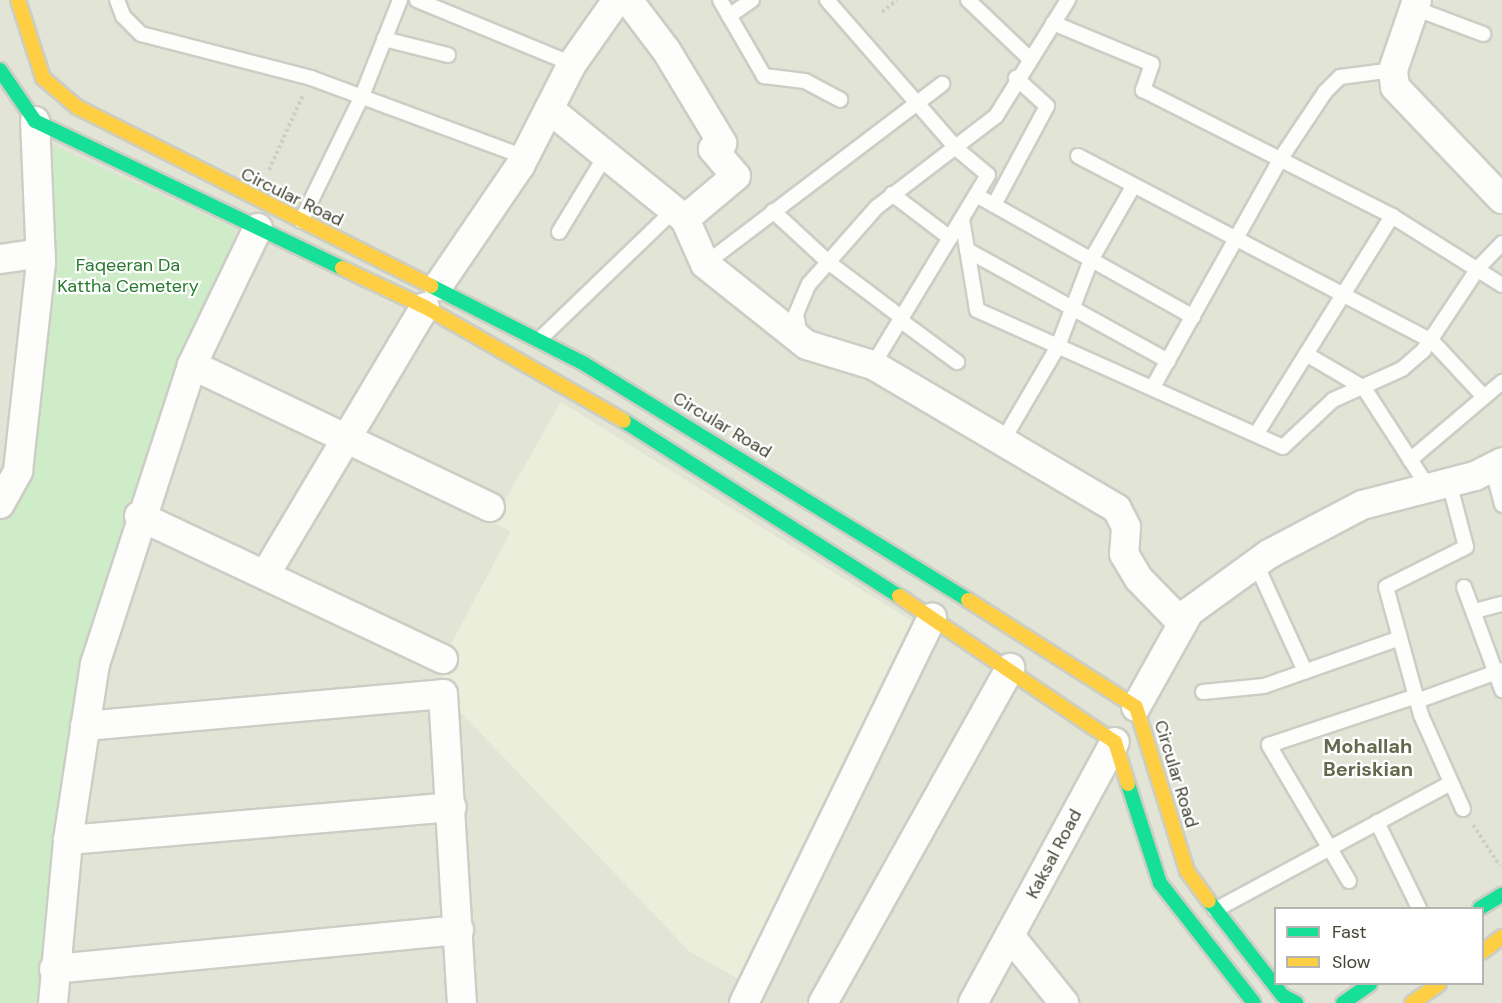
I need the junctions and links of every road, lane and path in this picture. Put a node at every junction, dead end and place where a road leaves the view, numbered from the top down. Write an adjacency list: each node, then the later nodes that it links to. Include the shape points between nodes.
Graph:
1 (18, 0): 27 (main road, Circular Road, via 44,78)
2 (117, 0): 24 (lane, via 123,16 141,34)
3 (400, 0): 18 (lane)
4 (417, 0): 21 (lane)
5 (617, 0): 21 (street)
6 (628, 0): 45 (street, via 666,50 722,143 714,149 736,176)
7 (720, 0): 15 (lane)
8 (752, 0): 15 (lane)
9 (827, 0): 30 (lane)
10 (897, 0): 14 (path)
11 (968, 0): 20 (lane)
12 (1068, 0): 16 (lane)
13 (1415, 4): 17 (lane); 23 (street)
14 (882, 12)
15 (729, 16): 29 (lane, via 764,76 805,81)
16 (1053, 23): 20 (lane); 37 (lane, via 1152,64 1143,90)
17 (1483, 34)
18 (384, 39): 19 (lane); 28 (lane)
19 (448, 55)
20 (1030, 59): 25 (lane)
21 (572, 64): 31 (street)
22 (0, 70): 32 (main road)
23 (1393, 70): 37 (lane, via 1340,77); 41 (street, via 1395,87)
24 (311, 78): 28 (lane); 44 (path)
25 (1016, 78): 33 (lane, via 996,116); 42 (lane, via 1047,106)
26 (942, 84): 30 (lane)
27 (53, 86): 32 (main road); 44 (main road, Circular Road, via 77,107)
28 (362, 96): 36 (lane); 48 (lane)
29 (840, 100)
30 (918, 102): 33 (lane); 43 (lane)
31 (549, 109): 34 (street); 36 (street)
32 (35, 121): 44 (main road); 54 (street)
33 (957, 148): 39 (lane); 40 (lane, via 988,175)
34 (607, 153): 45 (street); 49 (lane)
35 (1078, 156): 38 (lane)
36 (524, 157): 61 (street)
37 (1281, 158): 46 (lane); 51 (lane)
38 (1134, 185): 51 (lane); 56 (lane)
39 (892, 194): 50 (lane); 57 (lane)
40 (976, 195): 42 (lane); 47 (lane)
41 (1502, 199)
42 (994, 205): 56 (lane)
43 (773, 211): 57 (lane); 58 (lane)
44 (256, 214): 48 (main road, Circular Road); 61 (main road); 73 (street)
45 (678, 215): 58 (street); 66 (lane)
46 (1392, 216): 59 (lane); 62 (lane)
47 (962, 219): 50 (lane); 53 (lane)
48 (300, 223): 61 (main road, Circular Road)
49 (559, 232)
50 (950, 238): 65 (lane)
51 (1236, 238): 62 (lane); 64 (lane)
52 (1502, 243): 59 (lane)
53 (967, 250): 63 (lane); 69 (lane, via 977,310)
54 (41, 253): 55 (street); 82 (street)
55 (0, 259)
56 (1092, 260): 63 (lane); 64 (lane)
57 (828, 262): 65 (lane); 67 (lane, via 809,284 795,314)
58 (705, 264): 67 (street)
59 (1479, 267): 60 (lane); 68 (lane)
60 (1502, 285)
61 (432, 297): 66 (main road, Circular Road); 80 (street); 95 (main road)
62 (1341, 297): 68 (lane); 70 (lane)
63 (1072, 308): 69 (lane); 71 (lane)
64 (1193, 317): 71 (lane)
65 (901, 318): 72 (lane); 74 (lane)
66 (539, 340): 105 (main road, Circular Road, via 756,465)
67 (801, 340): 74 (street)
68 (1432, 341): 76 (lane, via 1402,369); 78 (lane)
69 (1058, 346): 77 (lane); 81 (lane)
70 (1306, 354): 76 (lane); 79 (lane)
71 (1168, 361): 77 (lane)
72 (957, 362)
73 (192, 365): 80 (street); 89 (street)
74 (873, 365): 81 (street)
75 (1502, 382): 78 (lane)
76 (1358, 385): 79 (lane, via 1333,400 1283,447); 83 (lane)
77 (1153, 387): 79 (lane)
78 (1484, 397): 83 (lane)
79 (1257, 433)
80 (345, 438): 88 (street); 91 (street)
81 (1002, 442): 96 (street, via 1117,509 1126,527 1124,554 1139,579)
82 (11, 447): 86 (street, via 18,471)
83 (1410, 460): 85 (lane)
84 (1497, 464): 85 (street); 87 (lane)
85 (1438, 485): 90 (street, via 1362,504); 97 (lane, via 1466,547 1386,587)
86 (0, 504)
87 (1502, 505)
88 (490, 507)
89 (139, 516): 91 (street); 106 (street, via 95,664)
90 (1256, 564): 96 (street, via 1189,612); 101 (lane)
91 (265, 575): 98 (street)
92 (1464, 587): 94 (lane)
93 (1502, 604): 94 (lane)
94 (1474, 612): 100 (lane)
95 (932, 617): 99 (main road); 130 (street)
96 (1182, 623): 105 (street)
97 (1400, 638): 101 (lane); 104 (lane)
98 (443, 659)
99 (1010, 668): 107 (main road); 131 (street)
100 (1498, 670): 102 (lane); 104 (lane)
101 (1305, 671): 103 (lane, via 1264,686)
102 (1502, 690)
103 (1203, 692)
104 (1417, 699): 108 (lane); 113 (lane, via 1269,745)
105 (1136, 707): 107 (main road, Kaksal Road); 119 (main road, Circular Road, via 1187,871)
106 (85, 726): 109 (street, via 443,694); 112 (street)
107 (1115, 742): 121 (street, Kaksal Road); 134 (main road, via 1160,883)
108 (1451, 783): 110 (lane); 111 (lane)
109 (452, 807): 112 (street); 120 (street)
110 (1463, 809): 114 (path)
111 (1377, 822): 113 (lane); 117 (lane)
112 (68, 840): 124 (street)
113 (1327, 851): 115 (lane); 119 (lane)
114 (1502, 869)
115 (1348, 881)
116 (1502, 895): 118 (main road)
117 (1418, 907)
118 (1483, 907)
119 (1215, 910): 127 (main road, Circular Road)
120 (459, 930): 124 (street); 129 (street)
121 (1010, 936): 132 (street, Kaksal Road); 133 (street)
122 (1502, 937): 123 (main road)
123 (1484, 950)
124 (54, 969): 128 (street)
125 (1369, 985): 136 (main road)
126 (1438, 985): 137 (main road)
127 (1281, 1000): 135 (main road, Circular Road)
128 (53, 1003)
129 (462, 1003)
130 (744, 1003)
131 (823, 1003)
132 (974, 1003)
133 (1064, 1003)
134 (1254, 1003)
135 (1296, 1003)
136 (1343, 1003)
137 (1412, 1003)

